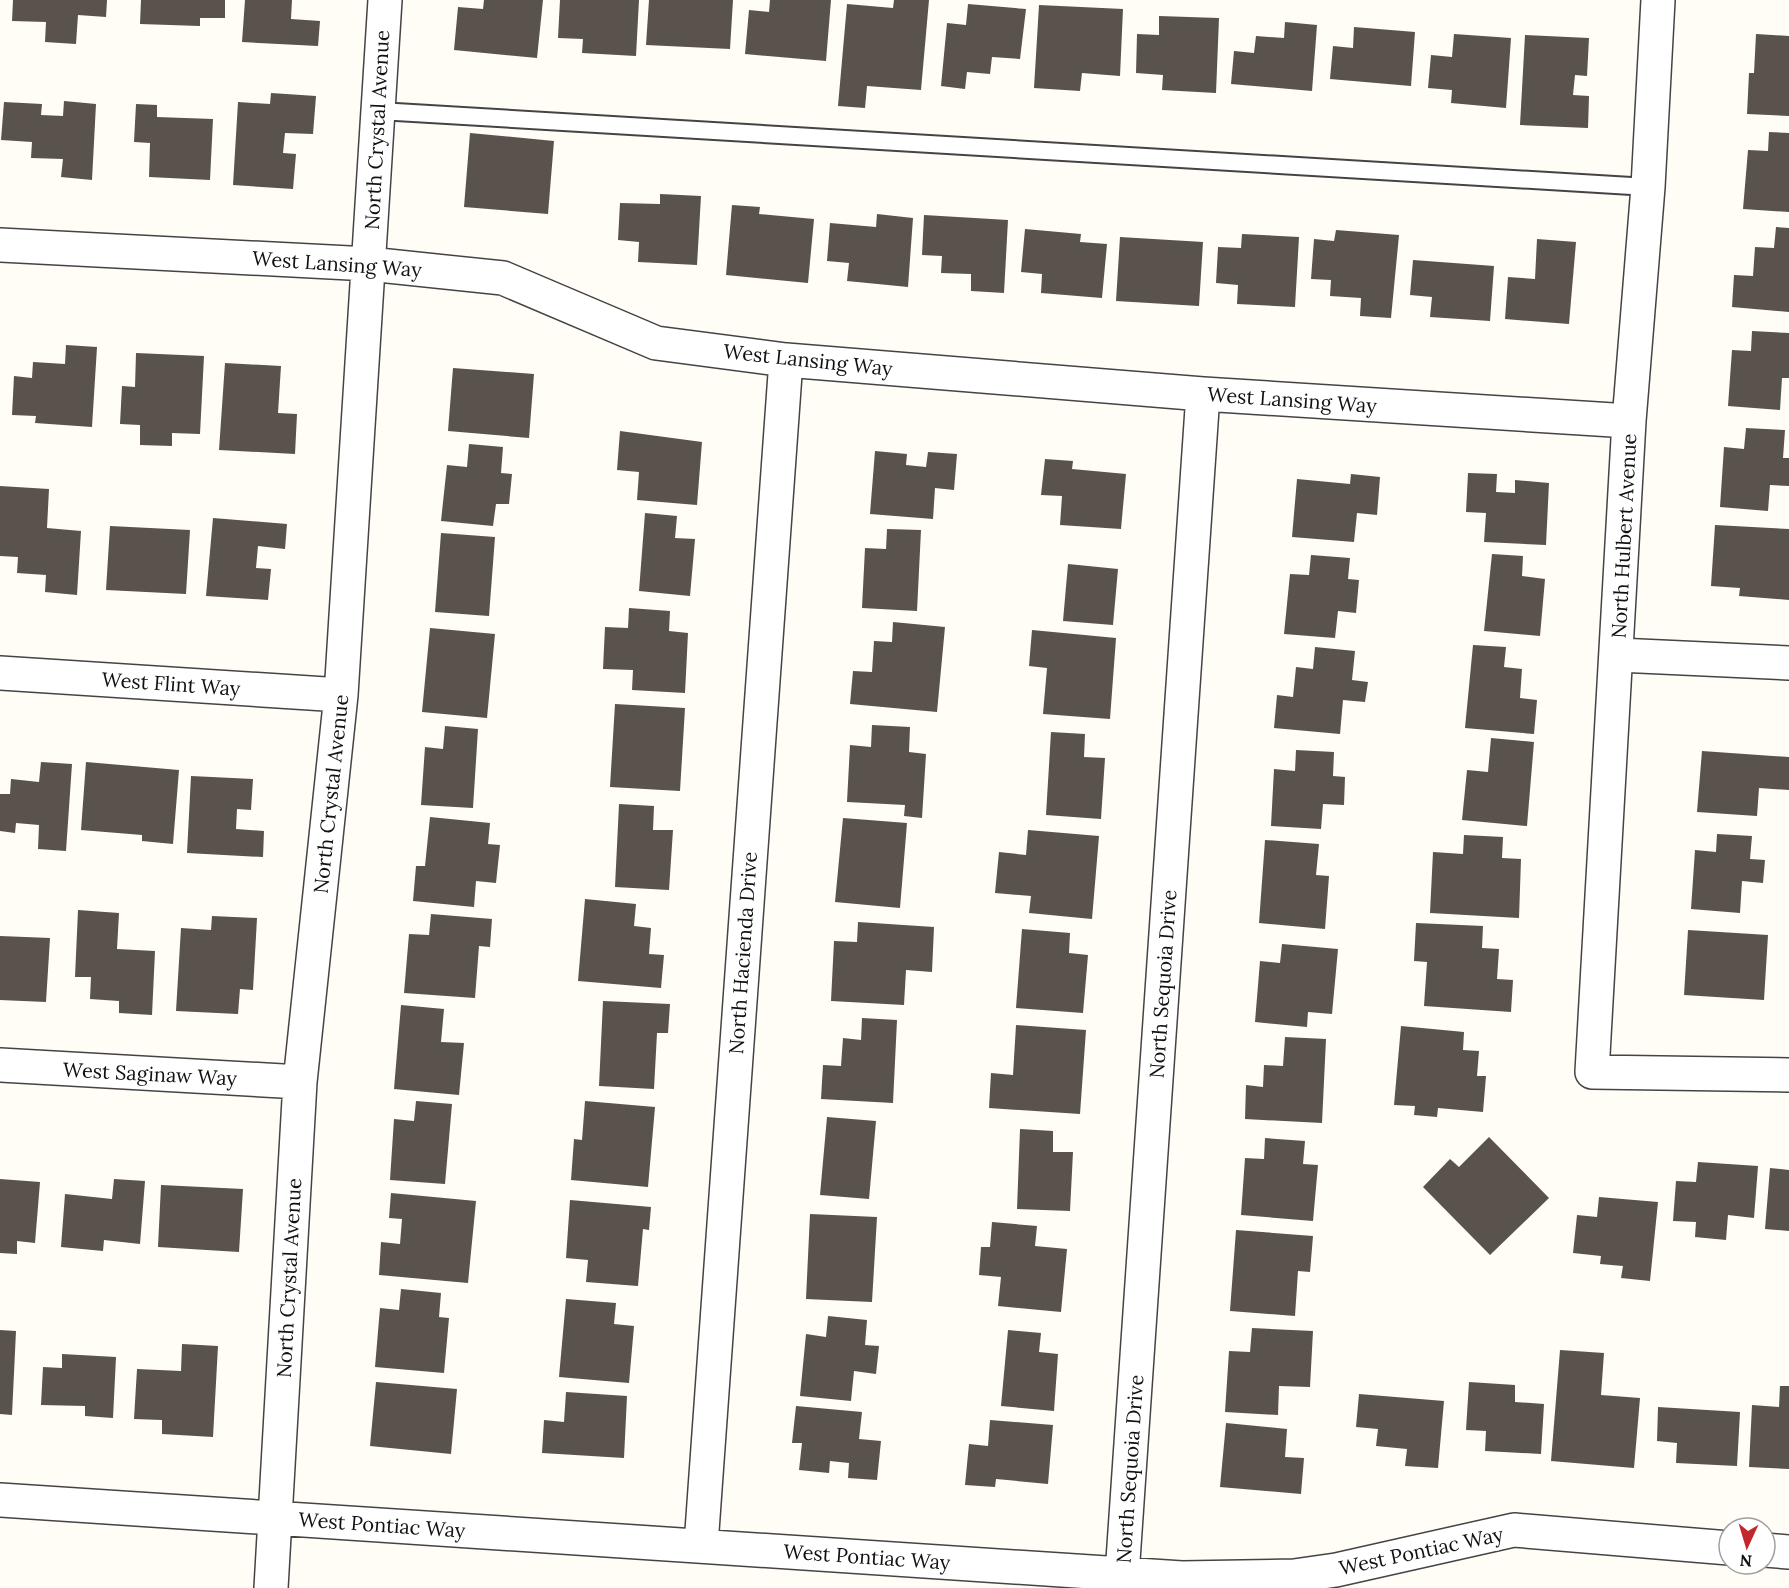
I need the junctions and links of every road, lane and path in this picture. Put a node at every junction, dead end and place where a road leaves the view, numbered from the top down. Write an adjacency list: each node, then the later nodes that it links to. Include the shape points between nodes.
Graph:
1 (385, 0): 3 (street, North Crystal Avenue)
2 (1658, 0): 4 (street, North Hulbert Avenue)
3 (379, 111): 4 (lane); 6 (street, North Crystal Avenue)
4 (1648, 187): 9 (street, North Hulbert Avenue)
5 (0, 245): 6 (street, West Lansing Way)
6 (369, 264): 7 (street, West Lansing Way, via 503,278 656,343); 13 (street, North Crystal Avenue)
7 (786, 360): 8 (street, West Lansing Way); 19 (street, North Hacienda Drive)
8 (1203, 394): 9 (street, West Lansing Way); 21 (street, North Sequoia Drive)
9 (1629, 421): 10 (street, North Hulbert Avenue)
10 (1618, 655): 11 (street); 15 (street, North Hulbert Avenue, via 1593,1072)
11 (1789, 663)
12 (0, 673): 13 (street, West Flint Way)
13 (341, 695): 16 (street, North Crystal Avenue)
14 (0, 1065): 16 (street, West Saginaw Way)
15 (1789, 1075)
16 (300, 1082): 18 (street, North Crystal Avenue)
17 (0, 1500): 18 (street, West Pontiac Way)
18 (276, 1518): 19 (street, West Pontiac Way); 22 (street, North Crystal Avenue)
19 (701, 1545): 21 (street, West Pontiac Way)
20 (1717, 1547): 21 (street, West Pontiac Way, via 1514,1530 1294,1576)
21 (1122, 1575)
22 (271, 1588)

